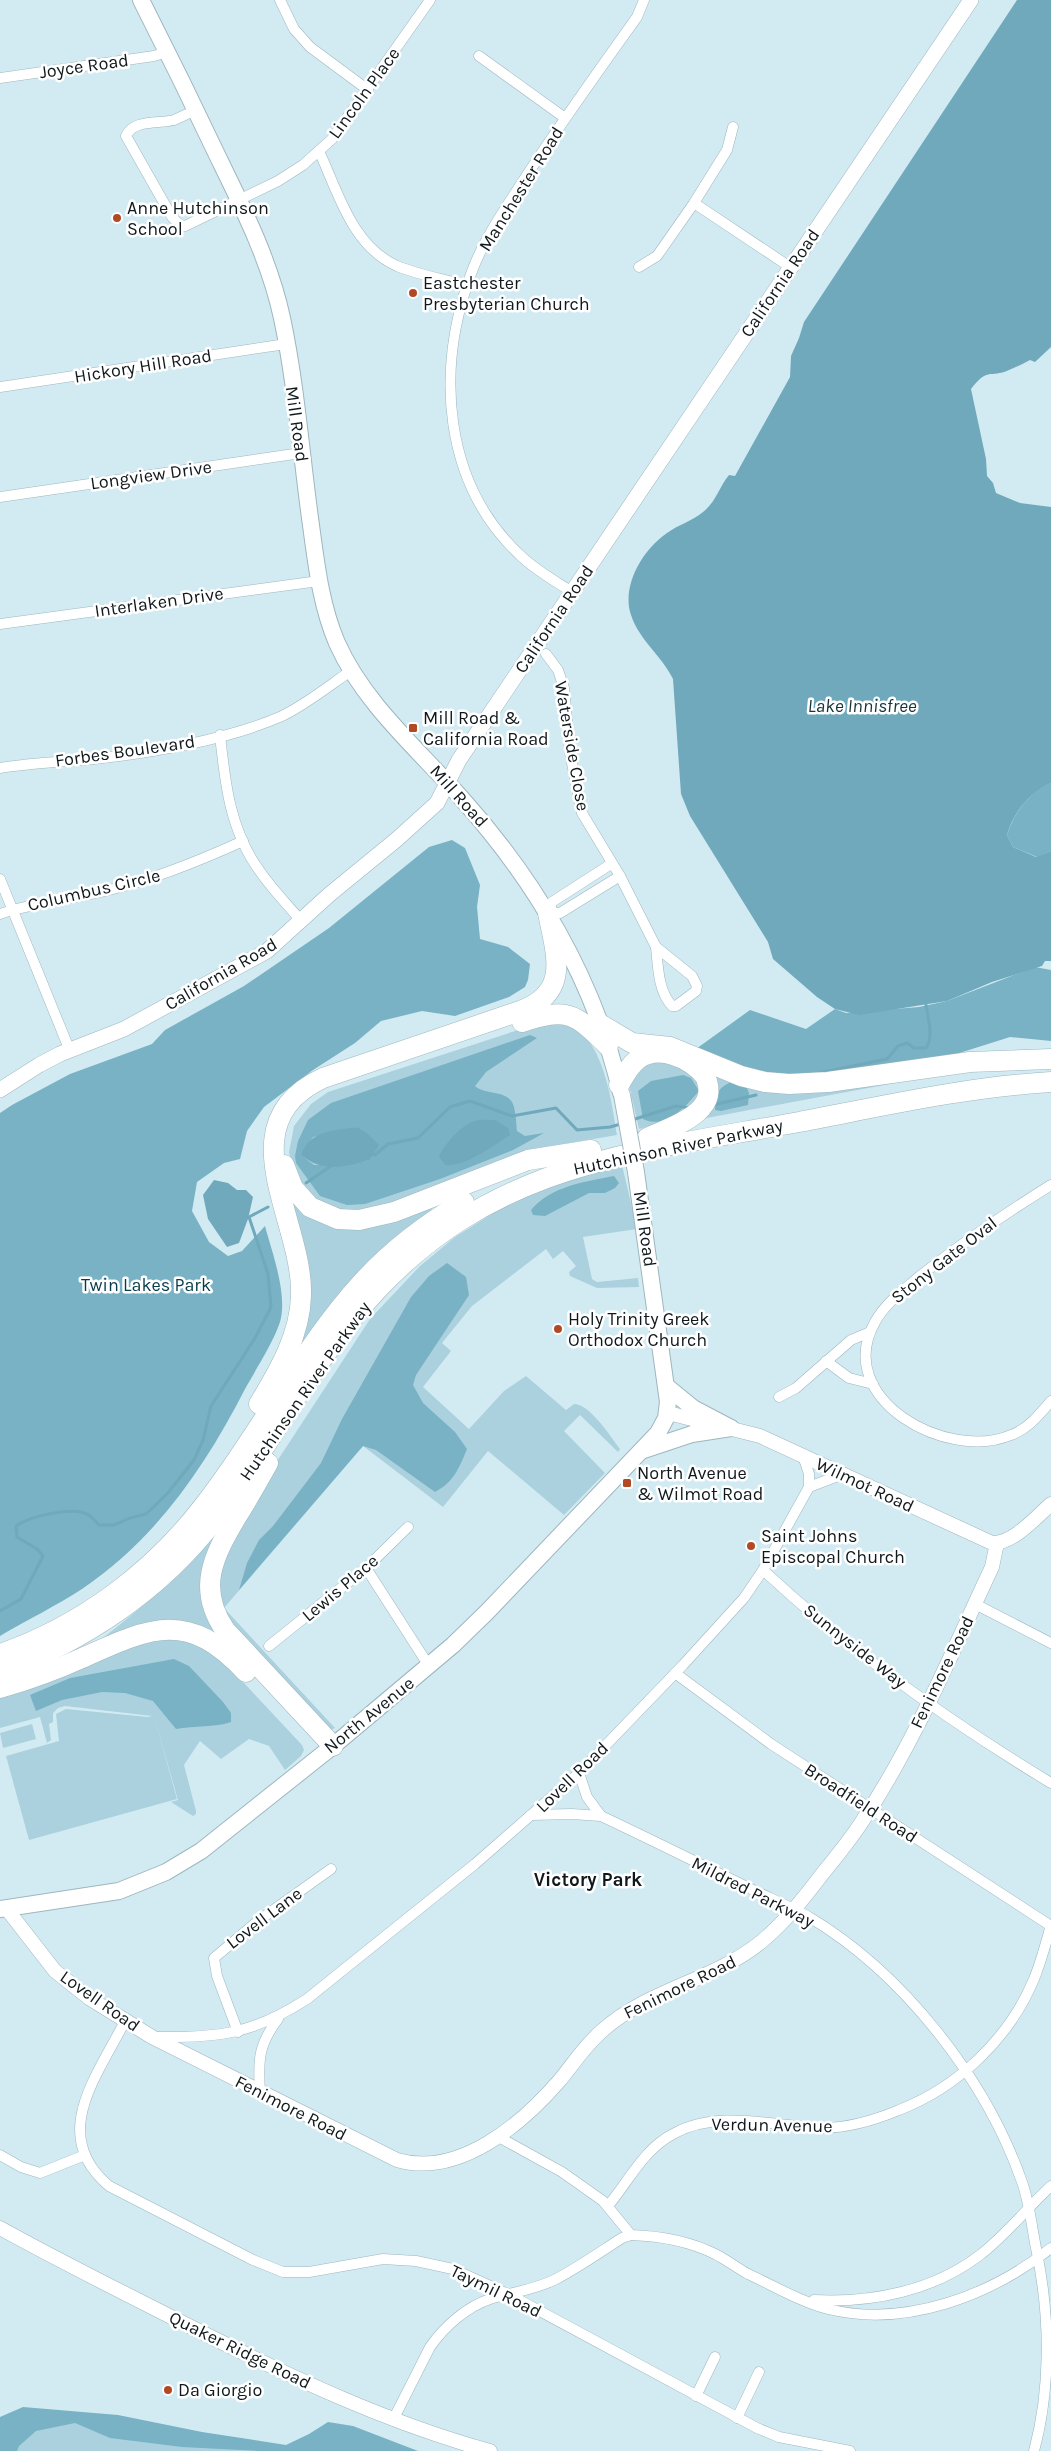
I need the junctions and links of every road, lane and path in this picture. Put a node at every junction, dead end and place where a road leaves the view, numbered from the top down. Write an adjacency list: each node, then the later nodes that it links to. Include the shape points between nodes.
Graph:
1 (141, 0): 6 (main road, Mill Road)
2 (280, 0): 9 (street, via 294,29 310,47)
3 (430, 0): 9 (street, Lincoln Place)
4 (644, 0): 11 (street, Manchester Road, via 637,17)
5 (971, 0): 17 (main road, California Road)
6 (167, 52): 8 (street, Joyce Road); 10 (main road, Mill Road)
7 (480, 56): 11 (street)
8 (0, 78)
9 (368, 90): 13 (street, Lincoln Place, via 340,129)
10 (196, 110): 14 (main road, Mill Road); 14 (street, Lincoln Place, via 173,120 139,125 130,129 127,139 172,217 180,225 198,221)
11 (565, 118): 18 (street, Manchester Road, via 496,224)
12 (733, 127): 15 (street, via 727,150)
13 (319, 151): 14 (street, Lincoln Place, via 278,181); 18 (street, via 357,232 376,253 397,266)
14 (238, 200): 19 (main road, Mill Road, via 272,281)
15 (694, 203): 16 (street, via 657,256); 17 (street)
16 (639, 267)
17 (790, 267): 24 (main road, California Road)
18 (467, 286): 24 (street, Manchester Road, via 453,340 449,391 454,439 462,467 475,497 502,536 536,569)
19 (286, 344): 20 (street, Hickory Hill Road); 21 (main road, Mill Road)
20 (0, 387)
21 (301, 453): 22 (street, Longview Drive); 23 (main road, Mill Road)
22 (0, 498)
23 (319, 582): 25 (street, Interlaken Drive); 27 (main road, Mill Road, via 328,620)
24 (572, 592): 30 (main road, California Road, via 458,760)
25 (0, 624)
26 (546, 654): 32 (street, Waterside Close, via 558,670 564,688 570,753 582,814)
27 (352, 670): 28 (street, Forbes Boulevard, via 282,716); 30 (main road, Mill Road, via 382,710)
28 (220, 735): 29 (street, Forbes Boulevard, via 176,747); 31 (street, via 229,804)
29 (0, 768)
30 (447, 783): 38 (main road, Mill Road, via 515,862); 40 (main road, California Road, via 437,803 420,820)
31 (242, 841): 37 (street, Columbus Circle, via 191,864 139,882); 40 (street, via 257,868)
32 (611, 864): 33 (street, Waterside Close); 35 (street)
33 (620, 876): 36 (street); 41 (street, Waterside Close)
34 (0, 879): 37 (street)
35 (581, 884): 36 (street); 38 (street, via 552,902)
36 (588, 895): 38 (street, via 560,914)
37 (12, 910): 39 (street, Columbus Circle); 44 (street)
38 (548, 913): 42 (main road, Mill Road, via 576,966); 68 (highway, via 558,970 553,986 538,1003 323,1078 300,1091 283,1113 274,1137 273,1156 300,1276 297,1323 290,1346 274,1377)
39 (0, 914)
40 (301, 921): 44 (main road, California Road, via 267,951 124,1029)
41 (656, 946): 41 (street, Waterside Close, via 662,989 672,1006 676,1006 696,990 696,982)
42 (600, 1024): 43 (main road, Mill Road); 45 (highway, via 632,1042 670,1047 741,1076 788,1084 828,1082 970,1062)
43 (608, 1046): 49 (main road, Mill Road); 51 (highway, via 572,1017 557,1013 542,1016 320,1091 307,1100 290,1120 283,1153 289,1180 303,1200 329,1217 348,1221 394,1212 528,1160)
44 (70, 1051): 48 (main road, California Road, via 39,1065)
45 (1051, 1059)
46 (1051, 1070): 50 (highway, Hutchinson River Parkway, via 995,1074)
47 (1051, 1082): 55 (highway, Hutchinson River Parkway, via 949,1094 621,1156 546,1176 476,1210 418,1251 362,1306)
48 (0, 1090)
49 (621, 1090): 50 (highway, via 634,1062 654,1053 684,1059 705,1076 707,1098 698,1112 682,1123); 57 (main road, Mill Road, bridge, via 636,1172)
50 (647, 1138): 51 (highway, Hutchinson River Parkway)
51 (591, 1150): 68 (highway, Hutchinson River Parkway, via 530,1169 474,1195 389,1256 330,1321 214,1492)
52 (1051, 1185): 53 (street, Stony Gate Oval, via 985,1227 934,1265 890,1302)
53 (870, 1332): 54 (street, via 851,1340); 56 (street, Stony Gate Oval, via 867,1363)
54 (826, 1361): 56 (street, via 849,1378); 58 (street, via 796,1388)
55 (313, 1374): 77 (highway, Hutchinson River Parkway, via 215,1519 170,1567 90,1630); 81 (highway, via 280,1443 218,1552 211,1571 210,1589 216,1615 225,1630)
56 (872, 1384): 59 (street, Stony Gate Oval, via 890,1408 928,1432 973,1442 1012,1435 1028,1425)
57 (666, 1386): 60 (main road, Mill Road); 61 (main road, via 693,1408)
58 (779, 1397)
59 (1051, 1401)
60 (668, 1413): 61 (street, Wilmot Road); 62 (main road, North Avenue, via 662,1428)
61 (731, 1428): 62 (main road, via 692,1434); 63 (street, Wilmot Road, via 760,1436)
62 (641, 1451): 76 (main road, North Avenue, via 487,1612)
63 (803, 1456): 64 (street, Wilmot Road); 65 (street)
64 (844, 1474): 65 (street); 69 (street, Wilmot Road, via 982,1540)
65 (809, 1487): 71 (street, Lovell Road)
66 (1051, 1504): 69 (street, via 1017,1533)
67 (408, 1527): 70 (street, Lewis Place)
68 (180, 1535): 75 (highway, Hutchinson River Parkway, via 136,1576 89,1611 40,1638)
69 (997, 1543): 72 (street, Fenimore Road, via 992,1568)
70 (366, 1568): 74 (street, Lewis Place); 76 (street)
71 (763, 1570): 78 (street, Lovell Road, via 744,1598); 80 (street, Sunnyside Way, via 843,1638)
72 (975, 1604): 73 (street); 80 (street, Fenimore Road)
73 (1051, 1643)
74 (269, 1646)
75 (0, 1654)
76 (429, 1666): 81 (main road, North Avenue)
77 (0, 1672)
78 (675, 1673): 82 (street, Lovell Road); 84 (street, Broadfield Road, via 771,1744)
79 (0, 1688): 81 (highway, via 57,1669 141,1633 160,1629 180,1630 203,1637 228,1653)
80 (928, 1702): 83 (street, Sunnyside Way); 84 (street, Fenimore Road)
81 (327, 1750): 88 (main road, North Avenue, via 215,1840 166,1872 119,1891)
82 (579, 1773): 85 (street, Lovell Road); 86 (street, Mildred Parkway, via 587,1797)
83 (1051, 1783)
84 (869, 1809): 89 (street, Fenimore Road); 90 (street, Broadfield Road)
85 (531, 1815): 86 (street, Mildred Parkway); 91 (street, Lovell Road, via 307,1999)
86 (601, 1816): 89 (street, Mildred Parkway)
87 (331, 1869): 93 (street, Lovell Lane, via 258,1921 214,1958 217,1976)
88 (3, 1909): 92 (street, Lovell Road, via 69,1984)
89 (794, 1911): 95 (street, Mildred Parkway, via 808,1916 888,1979); 97 (street, Fenimore Road, via 744,1955 639,2004 615,2020 587,2044 560,2080 536,2104)
90 (1051, 1926): 95 (street, Verdun Avenue, via 1034,1980 1016,2012 1000,2037)
91 (280, 2016): 93 (street, Lovell Road); 96 (street, Lovell Road, via 263,2043 258,2063)
92 (126, 2021): 94 (street, Lovell Road); 99 (street, Taymil Road, via 81,2110 79,2130)
93 (238, 2032): 94 (street, Lovell Road, via 203,2037)
94 (152, 2036): 96 (street, Fenimore Road)
95 (967, 2070): 101 (street, Verdun Avenue, via 912,2105 852,2124 824,2128 721,2121 693,2125 672,2134 645,2156); 102 (street, Mildred Parkway, via 1008,2146 1022,2181)
96 (260, 2093): 97 (street, Fenimore Road, via 371,2148 412,2164 449,2160)
97 (497, 2136): 101 (street, via 562,2172)
98 (0, 2155): 99 (street, via 40,2173)
99 (85, 2155): 107 (street, Taymil Road, via 94,2171 109,2186 267,2266 296,2273 370,2260 416,2261 453,2268)
100 (1051, 2186): 102 (street)
101 (608, 2206): 104 (street)
102 (1028, 2208): 106 (street, Mildred Parkway); 108 (street, via 980,2254 958,2270 933,2281 869,2300)
103 (0, 2228): 114 (street, Quaker Ridge Road, via 230,2346)
104 (631, 2236): 107 (street, via 622,2238 556,2279); 108 (street, via 659,2237 693,2245)
105 (1051, 2248): 106 (street)
106 (1038, 2257): 108 (street, via 992,2285 916,2312 869,2315 827,2309); 111 (street, Mildred Parkway, via 1048,2323)
107 (510, 2295): 112 (street, Taymil Road); 114 (street, via 492,2298 469,2310 438,2336)
108 (805, 2300)
109 (715, 2356): 112 (street)
110 (758, 2372): 113 (street)
111 (1050, 2386): 117 (street, Mildred Parkway)
112 (696, 2396): 113 (street, Taymil Road)
113 (736, 2418): 116 (street, Taymil Road, via 780,2437)
114 (393, 2420): 115 (street, Quaker Ridge Road)
115 (490, 2451)
116 (850, 2451)
117 (1034, 2451)

